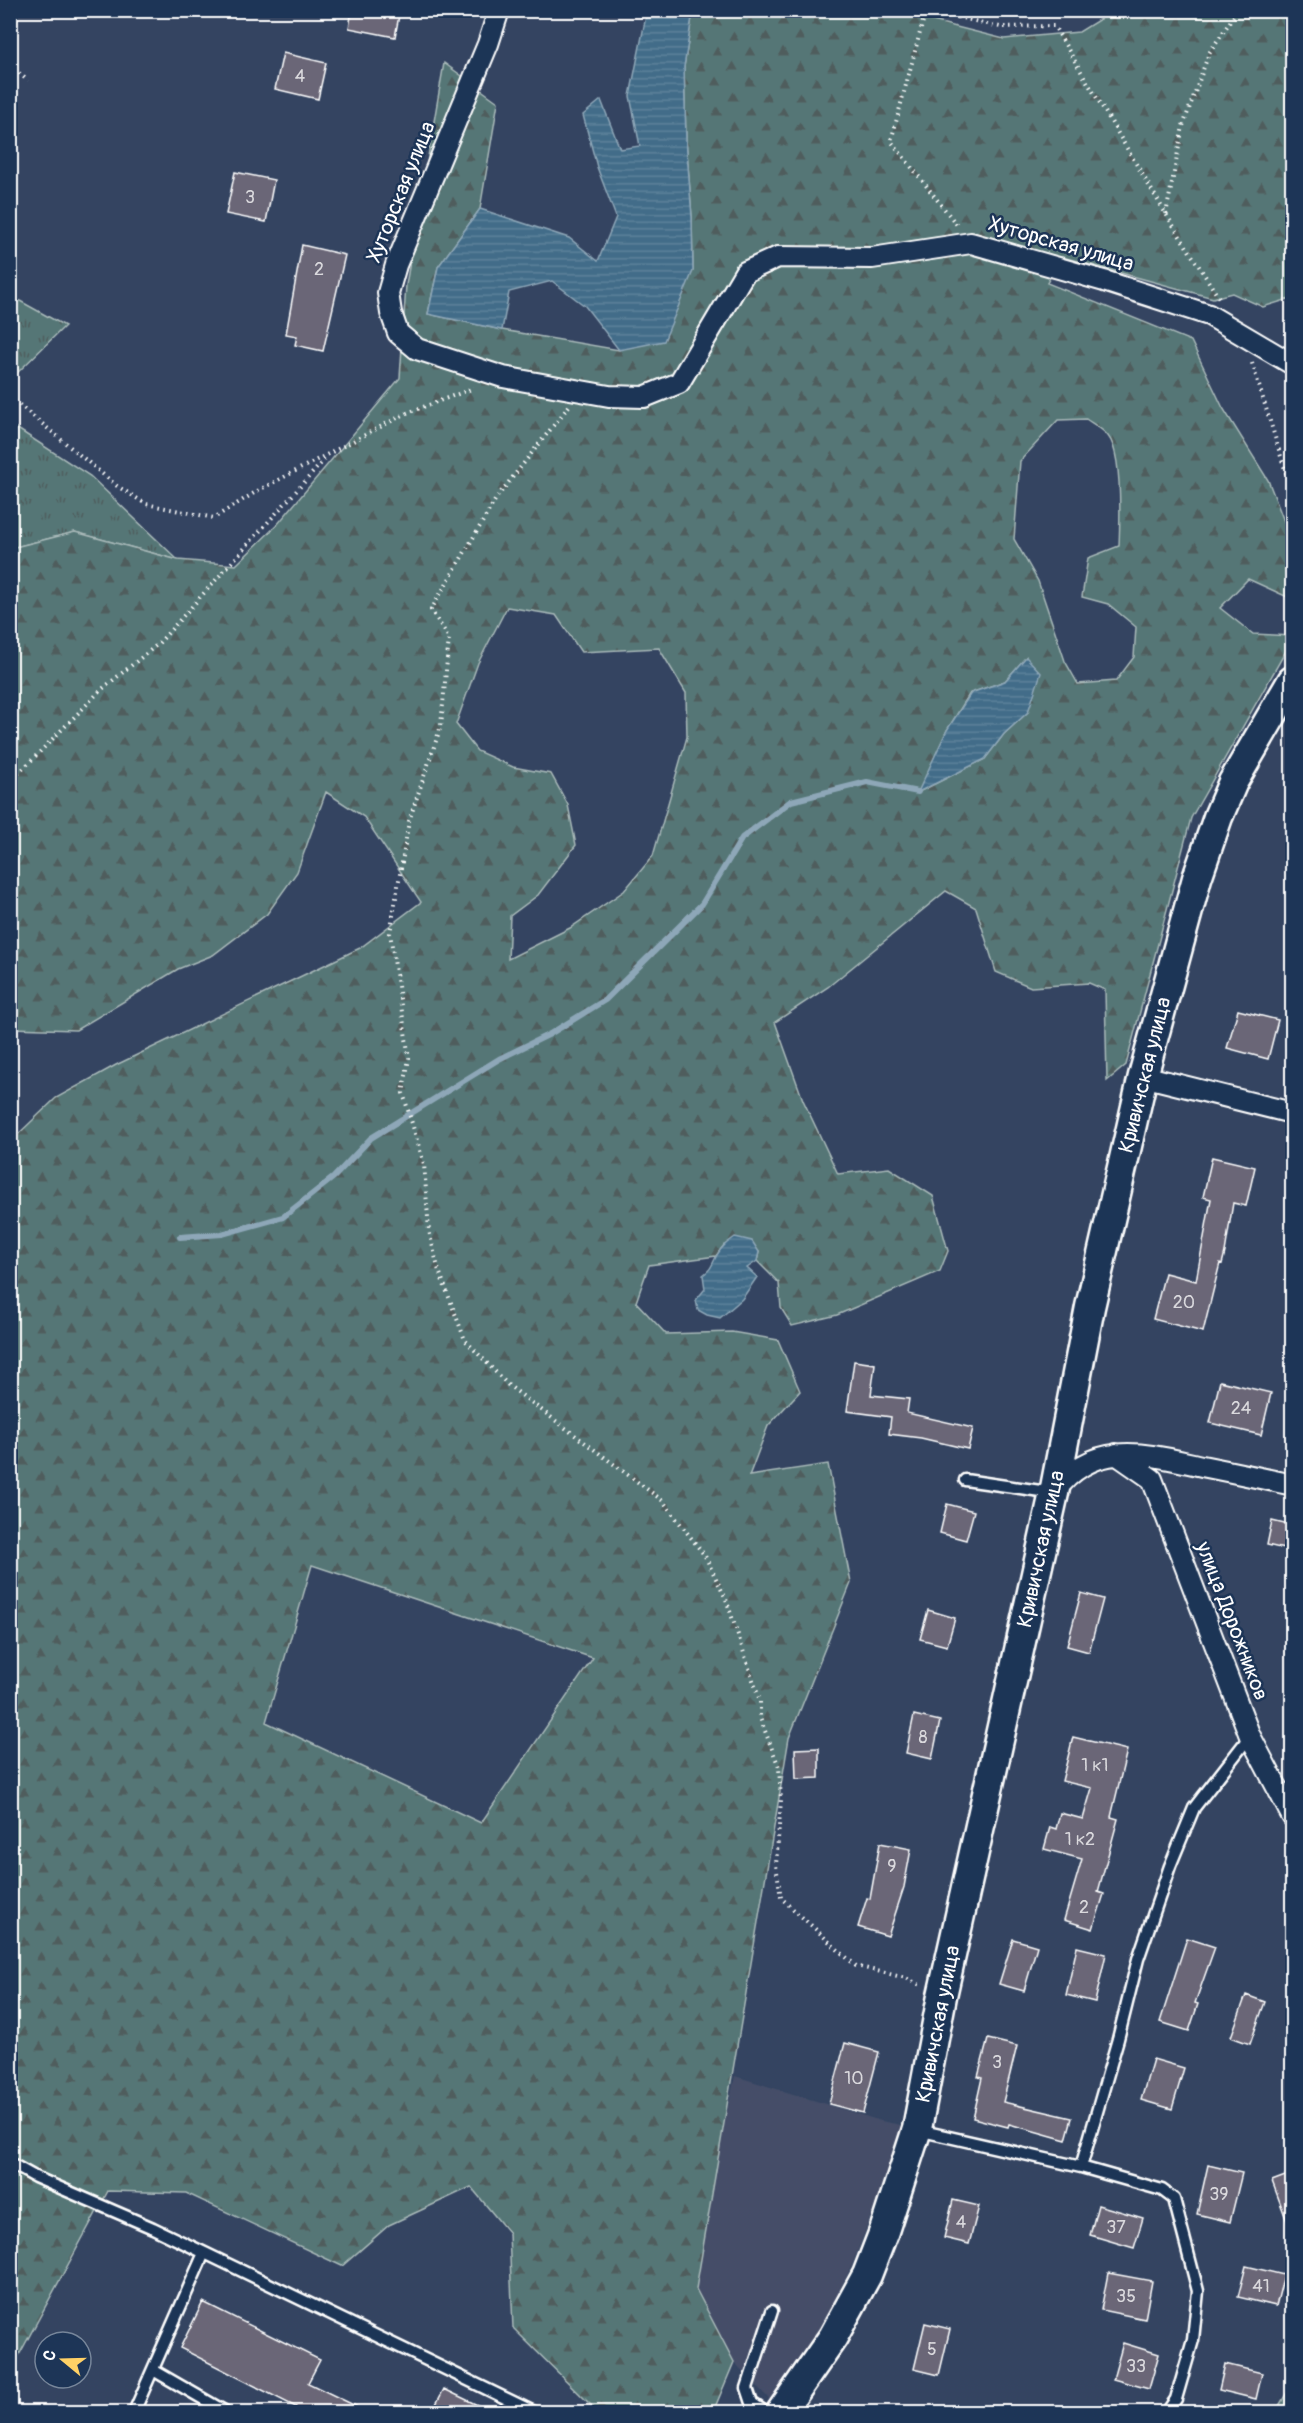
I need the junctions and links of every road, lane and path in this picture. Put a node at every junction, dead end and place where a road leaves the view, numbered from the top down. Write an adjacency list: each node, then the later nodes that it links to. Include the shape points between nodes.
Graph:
1 (499, 10): 10 (street, Хуторская улица, via 388,293 398,333 417,349)
2 (927, 10): 6 (path, via 1000,27 1054,26); 7 (path, via 891,141)
3 (1238, 10): 6 (path, via 1205,63 1184,126)
4 (10, 65): 5 (path)
5 (28, 81)
6 (1166, 214): 8 (path)
7 (971, 243): 8 (street, Хуторская улица, via 1209,315); 11 (street, Хуторская улица, via 872,258 778,257 744,272 679,382 644,397)
8 (1242, 334): 9 (street, Хуторская улица); 14 (path)
9 (1293, 364)
10 (503, 377): 11 (street, Хуторская улица); 13 (path, via 407,413)
11 (575, 390): 25 (path, via 566,412 497,497 431,610 449,638 441,726 409,821 390,933 409,1058 403,1093 424,1164 429,1231 438,1268 465,1340 508,1385 663,1501 705,1556 726,1599 760,1701 760,1718 779,1767 781,1800 776,1865 781,1898 856,1966 906,1978)
12 (10, 397): 13 (path, via 117,486 146,504 186,514 214,518 259,490)
13 (329, 456): 16 (path, via 158,644 101,690)
14 (1293, 492)
15 (1293, 681): 17 (street, Кривичская улица, via 1233,782 1218,817 1197,878)
16 (10, 782)
17 (1143, 1076): 18 (street); 22 (street, Кривичская улица, via 1090,1307)
18 (1293, 1113)
19 (1116, 1454): 21 (street, via 1140,1453); 22 (street, via 1076,1470); 23 (street, улица Дорожников, via 1152,1479)
20 (965, 1480): 22 (lane)
21 (1293, 1485)
22 (1053, 1493): 25 (street, Кривичская улица)
23 (1250, 1736): 24 (street, улица Дорожников); 28 (lane, via 1194,1808 1170,1866 1138,1959)
24 (1293, 1816)
25 (942, 1996): 26 (street, Кривичская улица)
26 (917, 2129): 28 (lane); 36 (street, Кривичская улица, via 884,2231 856,2296)
27 (10, 2163): 29 (lane)
28 (1081, 2167): 37 (lane, via 1161,2190 1174,2199 1198,2291 1193,2340 1176,2399)
29 (204, 2253): 31 (lane); 34 (lane)
30 (772, 2311): 35 (lane, via 747,2388 752,2403)
31 (153, 2370): 32 (lane); 33 (lane)
32 (134, 2412)
33 (226, 2412)
34 (534, 2412)
35 (765, 2412)
36 (781, 2412)
37 (1167, 2412)

